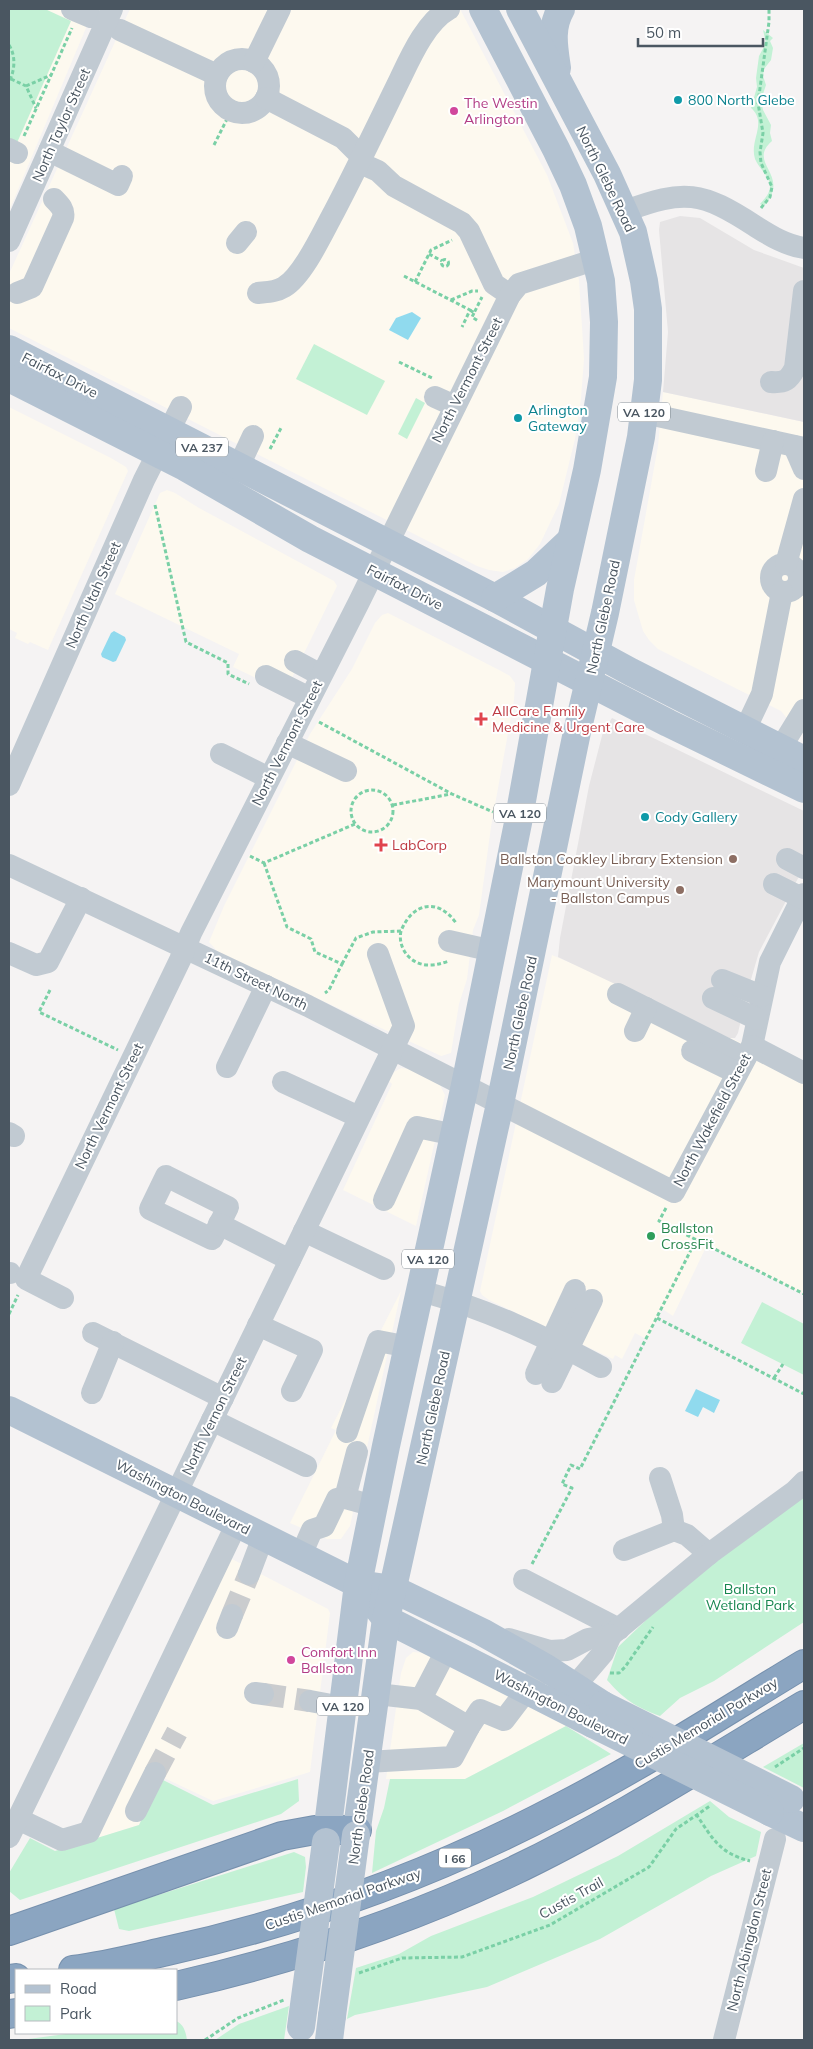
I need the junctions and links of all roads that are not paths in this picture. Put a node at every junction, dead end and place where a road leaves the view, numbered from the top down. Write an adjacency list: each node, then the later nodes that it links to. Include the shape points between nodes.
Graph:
1 (112, 9): 13 (street, North Taylor Street)
2 (280, 9): 8 (street)
3 (449, 9): 23 (street, via 428,29 409,62 316,246 285,287)
4 (483, 9): 20 (main road, VA 120, via 573,185)
5 (520, 9): 10 (main road, North Glebe Road / VA 120)
6 (561, 9): 10 (main road, via 554,25 553,43)
7 (120, 30): 9 (street)
8 (254, 62): 9 (street, via 230,62); 11 (street, via 267,75)
9 (217, 75): 11 (street, via 215,92 231,111 248,113 256,110)
10 (560, 87): 17 (main road, North Glebe Road / VA 120)
11 (266, 98): 12 (street, via 343,138)
12 (355, 150)
13 (49, 151): 15 (street); 18 (street, North Taylor Street)
14 (370, 167): 24 (street, via 394,186 457,220 469,232 494,284)
15 (120, 181)
16 (54, 199): 22 (street, via 62,207 63,218 32,287)
17 (625, 212): 19 (street, via 650,202 705,190 781,242); 28 (main road, North Glebe Road / VA 120, via 633,232 648,309 648,380)
18 (9, 241)
19 (804, 248)
20 (597, 259): 24 (street, North Vermont Street, via 519,284); 36 (main road, VA 120, via 604,315 603,377 587,470)
21 (804, 291): 27 (street, via 795,368 789,380)
22 (17, 293)
23 (258, 293)
24 (510, 295): 37 (street, North Vermont Street, via 443,395 442,454)
25 (9, 349): 29 (main road, Fairfax Drive / VA 237)
26 (9, 378): 29 (main road, Fairfax Drive / VA 237)
27 (771, 382)
28 (644, 413): 31 (street); 41 (main road, North Glebe Road / VA 120)
29 (169, 430): 32 (main road, Fairfax Drive / VA 237); 38 (main road, Fairfax Drive / VA 237, via 281,524); 56 (street, North Utah Street)
30 (262, 442): 32 (street)
31 (790, 445): 33 (street); 34 (street)
32 (239, 466): 37 (main road, Fairfax Drive / VA 237)
33 (804, 469)
34 (766, 471)
35 (804, 499): 49 (street, via 786,564 773,569 770,578 774,587 782,592 762,694)
36 (570, 541): 39 (main road, via 536,573); 40 (main road, VA 120)
37 (387, 543): 38 (street, North Vermont Street); 39 (main road, Fairfax Drive / VA 237)
38 (374, 571): 43 (main road, Fairfax Drive / VA 237); 44 (street, North Vermont Street)
39 (495, 598): 40 (main road, Fairfax Drive / VA 237)
40 (552, 629): 41 (main road, Fairfax Drive / VA 237); 43 (main road, VA 120)
41 (596, 653): 46 (main road, North Glebe Road / VA 120); 49 (main road, Fairfax Drive)
42 (294, 661): 44 (street)
43 (546, 661): 46 (main road, Fairfax Drive); 64 (main road, VA 120)
44 (321, 675): 47 (street, North Vermont Street)
45 (259, 681): 47 (street)
46 (589, 682): 54 (main road, Fairfax Drive); 78 (main road, North Glebe Road / VA 120)
47 (310, 698): 50 (street, North Vermont Street)
48 (804, 712): 52 (street)
49 (745, 730): 52 (main road, Fairfax Drive)
50 (287, 743): 53 (street); 55 (street, North Vermont Street)
51 (221, 754): 55 (street)
52 (793, 754): 54 (street)
53 (346, 771)
54 (767, 771): 57 (main road, Fairfax Drive)
55 (269, 778): 63 (street, North Vermont Street)
56 (9, 785)
57 (804, 789)
58 (9, 866): 61 (street, 11th Street North)
59 (786, 871): 60 (street)
60 (804, 891): 69 (street, North Wakefield Street, via 770,962)
61 (81, 898): 63 (street, 11th Street North); 65 (street, via 48,962 36,965)
62 (454, 943): 64 (street)
63 (185, 947): 67 (street, 11th Street North); 86 (street, North Vermont Street)
64 (493, 950): 77 (main road, VA 120)
65 (9, 953)
66 (378, 954): 72 (street, North Vernon Street, via 404,1026)
67 (266, 986): 72 (street, 11th Street North); 74 (street)
68 (718, 989): 69 (street)
69 (760, 1008): 73 (street, North Wakefield Street)
70 (628, 1028): 73 (street, via 633,1001)
71 (694, 1047): 73 (street)
72 (393, 1048): 77 (street, 11th Street North); 79 (street, North Vernon Street)
73 (744, 1061): 75 (street); 78 (street, North Wakefield Street, via 674,1192)
74 (228, 1066)
75 (804, 1073)
76 (283, 1082): 79 (street)
77 (466, 1085): 78 (street, 11th Street North); 80 (main road, VA 120)
78 (500, 1104): 90 (main road, North Glebe Road / VA 120)
79 (359, 1117): 83 (street, North Vernon Street)
80 (455, 1135): 81 (street, via 417,1127); 87 (main road, VA 120)
81 (384, 1200)
82 (219, 1224): 84 (street)
83 (304, 1231): 84 (street, North Vernon Street); 85 (street)
84 (290, 1260): 91 (street, North Vernon Street)
85 (384, 1269)
86 (15, 1275): 88 (street)
87 (421, 1291): 90 (street); 94 (main road, VA 120)
88 (63, 1298)
89 (588, 1298): 95 (street)
90 (457, 1301): 95 (street); 120 (main road, North Glebe Road / VA 120)
91 (258, 1325): 98 (street, via 312,1350); 100 (street, North Vernon Street)
92 (93, 1333): 93 (street)
93 (114, 1342): 99 (street); 100 (street)
94 (409, 1347): 103 (street, via 378,1341); 110 (main road, VA 120)
95 (563, 1347): 96 (street); 97 (street)
96 (601, 1367)
97 (543, 1378)
98 (292, 1391)
99 (92, 1393)
100 (223, 1398): 102 (street, North Vernon Street)
101 (9, 1410): 108 (main road, Washington Boulevard)
102 (212, 1420): 105 (street); 108 (street, North Vernon Street)
103 (347, 1432)
104 (357, 1452): 109 (street)
105 (306, 1466)
106 (660, 1478): 112 (street)
107 (804, 1482): 115 (street)
108 (177, 1493): 111 (main road, Washington Boulevard); 140 (street, North Vernon Street)
109 (345, 1498): 110 (street); 116 (street, via 337,1499 324,1526 312,1530)
110 (374, 1506): 119 (main road, VA 120)
111 (236, 1523): 113 (main road, Washington Boulevard); 140 (street, via 89,1832 62,1840)
112 (674, 1530): 114 (street); 115 (street, via 687,1535)
113 (264, 1537): 116 (main road, Washington Boulevard); 117 (street)
114 (630, 1546)
115 (709, 1554): 123 (street)
116 (301, 1555): 119 (main road, Washington Boulevard)
117 (249, 1574)
118 (524, 1580): 123 (street)
119 (358, 1584): 120 (main road, Washington Boulevard); 121 (main road, Washington Boulevard); 133 (main road, VA 120)
120 (393, 1589): 121 (main road, North Glebe Road / VA 120); 122 (main road, Washington Boulevard)
121 (386, 1618): 124 (main road, Washington Boulevard); 129 (main road, North Glebe Road / VA 120)
122 (482, 1632): 123 (street, via 550,1651 567,1650 588,1639); 126 (main road, Washington Boulevard)
123 (615, 1632): 127 (street, via 603,1653)
124 (447, 1649): 128 (main road, Washington Boulevard); 130 (street)
125 (804, 1664): 146 (highway, Custis Memorial Parkway / I 66, via 599,1787 436,1866 353,1898 262,1927)
126 (546, 1668): 127 (main road, Washington Boulevard); 128 (street)
127 (574, 1687): 134 (main road, Washington Boulevard)
128 (526, 1689): 134 (main road, Washington Boulevard); 135 (street, via 504,1720 480,1710)
129 (377, 1694): 130 (street); 136 (main road, North Glebe Road / VA 120)
130 (421, 1699): 135 (street)
131 (310, 1702): 133 (street)
132 (804, 1704): 147 (highway, I 66, via 636,1807 508,1873 336,1942)
133 (342, 1707): 143 (main road, VA 120)
134 (598, 1714): 138 (main road, Washington Boulevard, bridge)
135 (469, 1727): 136 (street, via 453,1756)
136 (367, 1762): 142 (main road, North Glebe Road / VA 120)
137 (154, 1773): 139 (street)
138 (789, 1805): 141 (main road, Washington Boulevard)
139 (136, 1811)
140 (13, 1828)
141 (804, 1828)
142 (356, 1832): 143 (highway); 148 (main road, North Glebe Road / VA 120, bridge)
143 (327, 1835): 145 (highway, via 302,1831 259,1843); 149 (main road, VA 120, bridge)
144 (775, 1839): 150 (street, North Abingdon Street)
145 (9, 1930)
146 (78, 1969)
147 (178, 1986)
148 (331, 2028)
149 (300, 2034)
150 (724, 2040)

